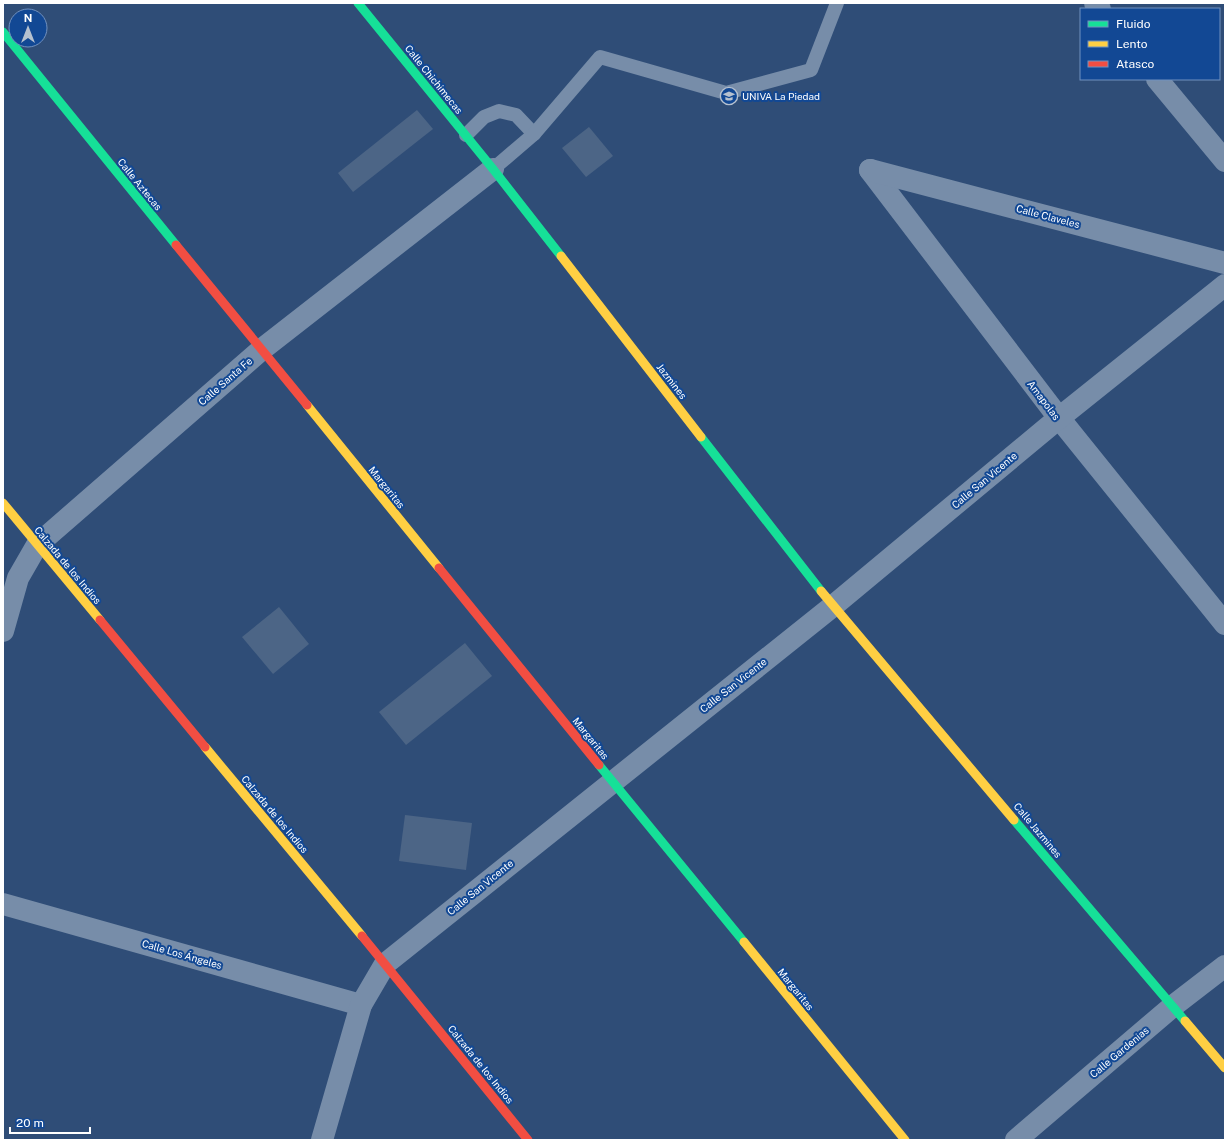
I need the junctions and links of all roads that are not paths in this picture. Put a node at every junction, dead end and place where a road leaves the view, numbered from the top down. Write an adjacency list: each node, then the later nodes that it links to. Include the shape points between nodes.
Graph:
1 (358, 3): 6 (street, Calle Chichimecas)
2 (837, 3): 5 (lane, via 811,70 726,93 600,57)
3 (3, 32): 12 (street, Calle Aztecas)
4 (1158, 80): 7 (street)
5 (534, 134): 6 (lane, via 516,115 500,111 484,117); 8 (lane)
6 (466, 135): 8 (street, Calle Chichimecas)
7 (1225, 161)
8 (493, 169): 12 (street, Calle Santa Fe); 17 (street, Jazmines)
9 (870, 170): 10 (street, Calle Claveles); 13 (street, Amapolas)
10 (1225, 263)
11 (1225, 285): 13 (street, Calle San Vicente)
12 (261, 350): 15 (street, Calle Santa Fe); 20 (street, Margaritas)
13 (1059, 418): 17 (street, Calle San Vicente); 18 (street, Amapolas)
14 (3, 503): 15 (street, Calzada de los Indios)
15 (37, 545): 16 (street, Calle Santa Fe); 22 (street, Calzada de los Indios)
16 (10, 576): 19 (street, Calle Santa Fe)
17 (833, 606): 20 (street, Calle San Vicente); 25 (street, Calle Jazmines)
18 (1225, 624)
19 (3, 631)
20 (612, 781): 22 (street, Calle San Vicente); 29 (street, Margaritas)
21 (3, 904): 24 (street, Calle Los Ángeles)
22 (385, 964): 24 (street, Calle San Vicente); 28 (street, Calzada de los Indios)
23 (1225, 966): 25 (street, Calle Gardenias)
24 (361, 1005): 27 (street, Calle San Vicente)
25 (1173, 1006): 26 (street, Calle Jazmines); 30 (street, Calle Gardenias)
26 (1225, 1068)
27 (322, 1140)
28 (528, 1140)
29 (905, 1140)
30 (1016, 1140)

